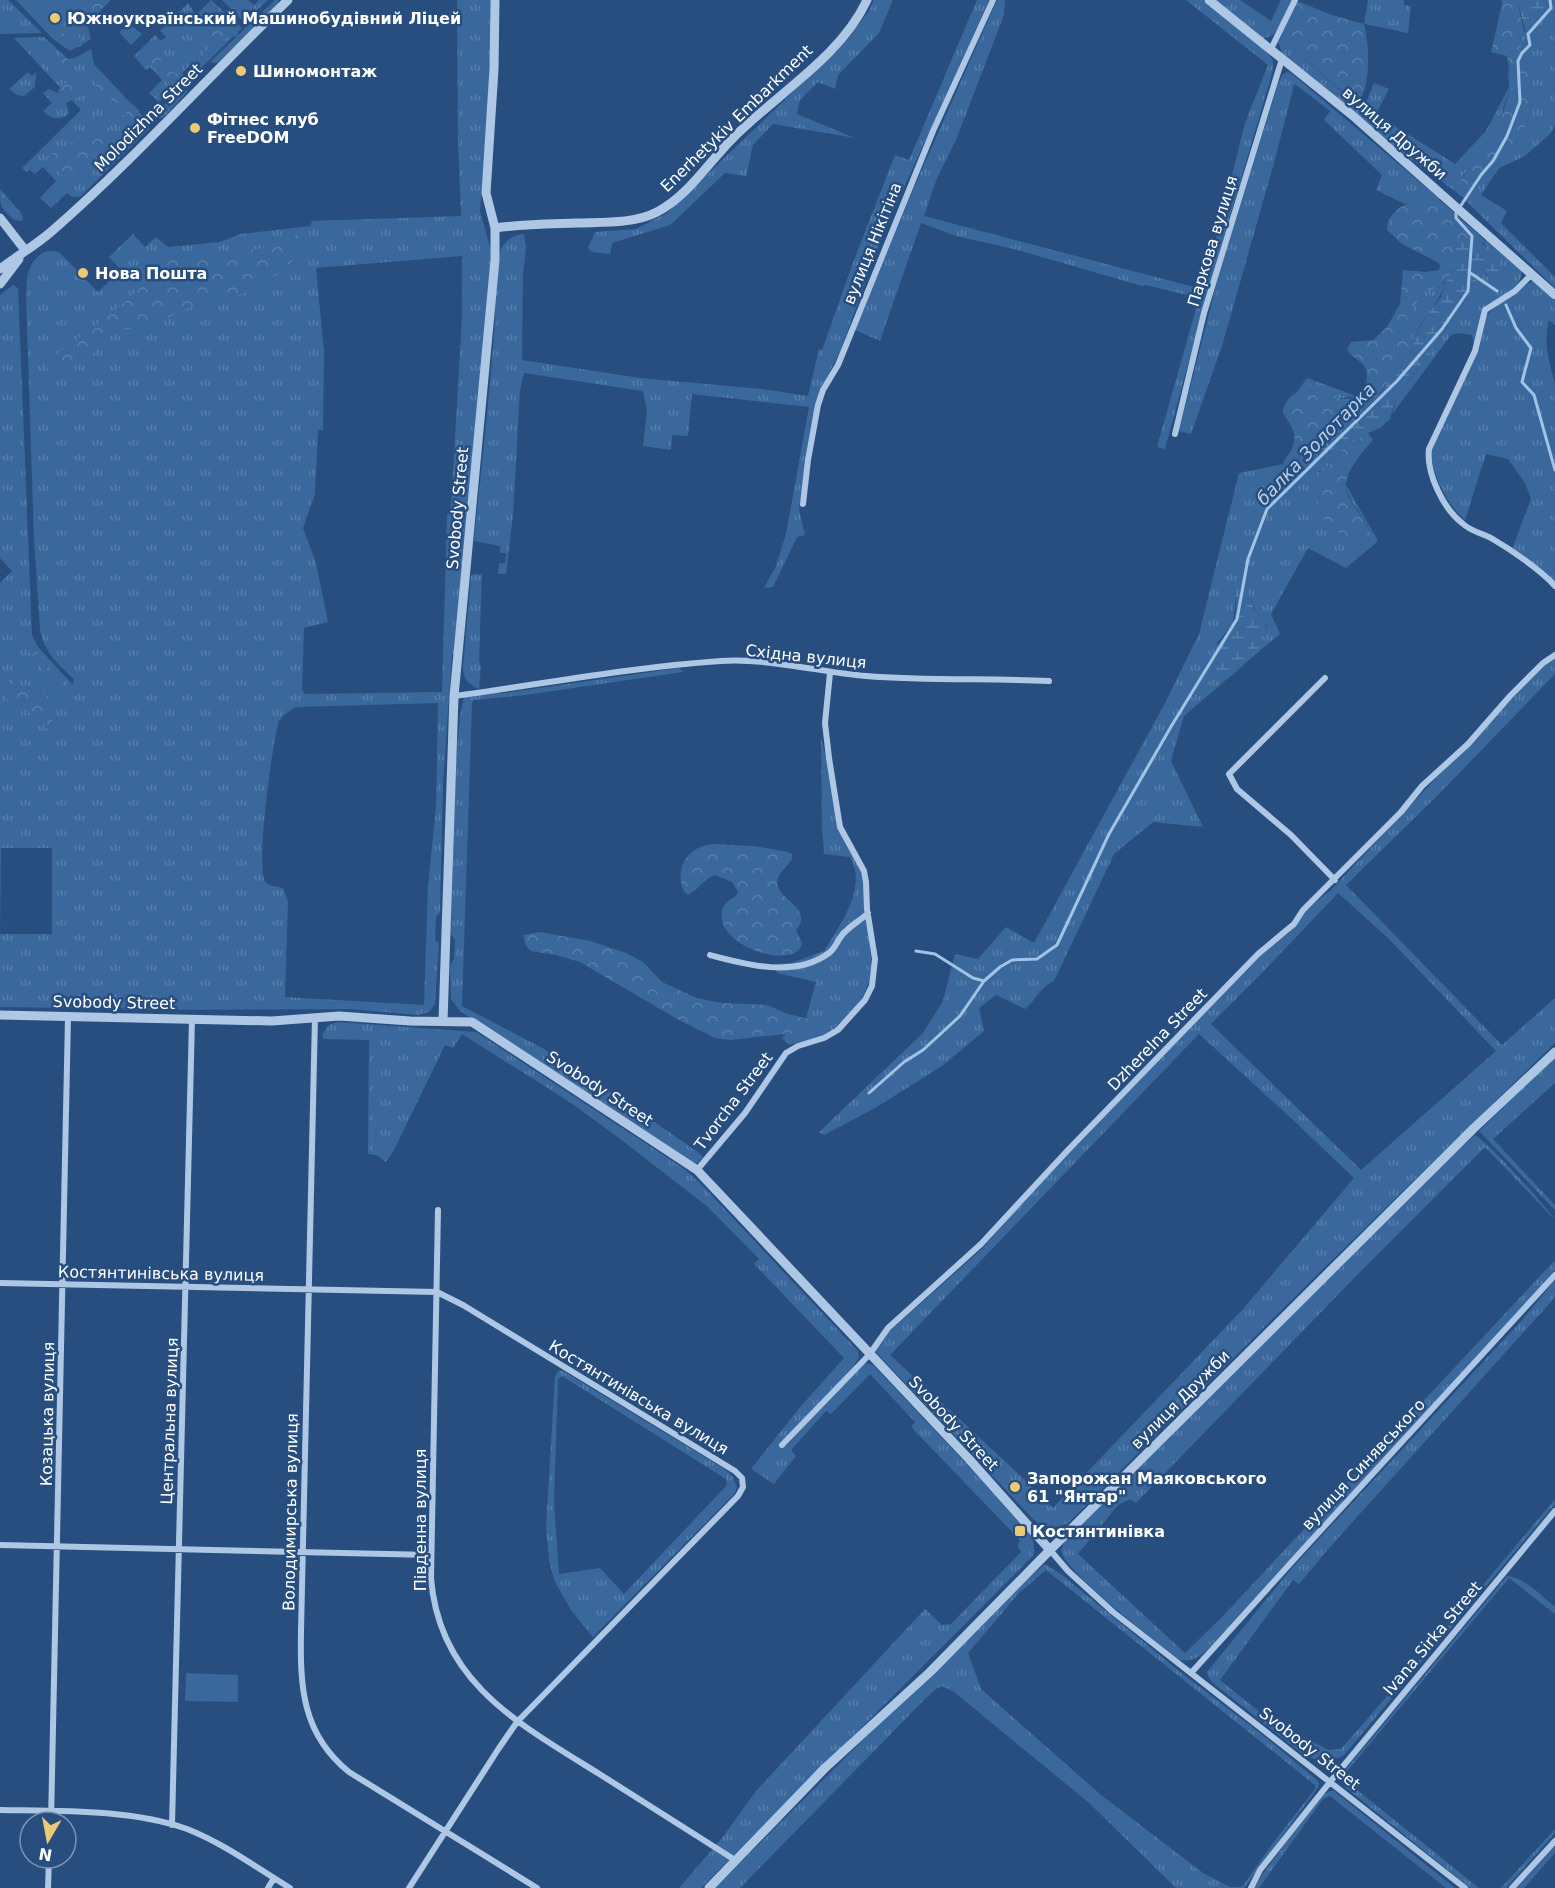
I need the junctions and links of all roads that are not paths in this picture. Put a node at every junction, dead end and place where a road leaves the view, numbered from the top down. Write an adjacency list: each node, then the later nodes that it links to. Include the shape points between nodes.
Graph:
1 (288, 0): 11 (street, Molodizhna Street, via 142,146 50,233)
2 (495, 0): 10 (street, Svobody Street, via 486,193)
3 (867, 0): 10 (street, Enerhetykiv Embarkment, via 842,38 733,138 681,195 656,212 630,220)
4 (993, 0): 17 (street, вулиця Нікітіна, via 933,131 838,365 823,390)
5 (1209, 0): 7 (street, вулиця Дружби)
6 (1295, 0): 7 (street)
7 (1271, 49): 8 (street, вулиця Дружби)
8 (1282, 59): 13 (street, вулиця Дружби, via 1352,115); 16 (street, Паркова вулиця, via 1204,313)
9 (0, 218): 11 (street)
10 (495, 228): 23 (street, Svobody Street)
11 (26, 250): 12 (street, Molodizhna Street); 14 (street)
12 (0, 269)
13 (1532, 274): 15 (street, вулиця Дружби); 18 (street, via 1483,314 1475,351 1428,458 1444,501 1461,523 1507,548)
14 (0, 284)
15 (1555, 295)
16 (1175, 434)
17 (803, 504)
18 (1555, 586)
19 (1555, 655): 24 (street, Dzherelna Street, via 1510,696)
20 (830, 673): 22 (street, Східна вулиця); 23 (street, Східна вулиця, via 781,664 723,661); 25 (street, Tvorcha Street, via 825,723 837,818 864,871)
21 (1324, 678): 24 (street, via 1229,774 1237,789 1291,835)
22 (1049, 681)
23 (454, 696): 31 (street, Svobody Street)
24 (1335, 880): 41 (street, Dzherelna Street, via 1294,924 1245,967 981,1244 888,1328)
25 (868, 913): 26 (street, via 846,931 829,953 807,963 782,968); 33 (street, Tvorcha Street, via 874,968 865,1000 837,1030 786,1053 745,1113)
26 (710, 955)
27 (0, 1015): 28 (street, Svobody Street)
28 (68, 1017): 30 (street, Svobody Street); 37 (street, Козацька вулиця)
29 (315, 1017): 30 (street, Svobody Street); 31 (street, Svobody Street); 39 (street, Володимирська вулиця)
30 (192, 1018): 38 (street, Центральна вулиця)
31 (443, 1021): 33 (street, Svobody Street, via 472,1022)
32 (1555, 1052): 47 (street, вулиця Дружби, via 1458,1143)
33 (697, 1170): 41 (street, Svobody Street)
34 (438, 1210): 40 (street, Південна вулиця)
35 (1555, 1275): 50 (street, вулиця Синявського)
36 (0, 1282): 37 (street, Костянтинівська вулиця)
37 (64, 1284): 38 (street, Костянтинівська вулиця); 45 (street, Козацька вулиця)
38 (186, 1287): 39 (street, Костянтинівська вулиця); 46 (street, Центральна вулиця)
39 (309, 1289): 40 (street, Костянтинівська вулиця); 48 (street, Володимирська вулиця)
40 (437, 1292): 49 (street, Південна вулиця); 51 (street, Костянтинівська вулиця, via 735,1471 743,1483 738,1496)
41 (869, 1355): 42 (street, Dzherelna Street); 47 (street, Svobody Street)
42 (782, 1445)
43 (1555, 1511): 52 (street, Ivana Sirka Street)
44 (0, 1545): 45 (street)
45 (57, 1546): 46 (street); 55 (street, Козацька вулиця)
46 (178, 1549): 48 (street); 57 (street, Центральна вулиця)
47 (1050, 1550): 50 (street, Svobody Street, via 1113,1612); 60 (street, вулиця Дружби)
48 (303, 1552): 49 (street); 58 (street, Володимирська вулиця, via 301,1681 313,1727 326,1749 349,1772)
49 (431, 1555): 51 (street, Південна вулиця, via 433,1601 447,1640 480,1689)
50 (1191, 1673): 52 (street, Svobody Street)
51 (517, 1722): 58 (street, Костянтинівська вулиця); 60 (street, Південна вулиця)
52 (1330, 1782): 69 (street, Ivana Sirka Street, via 1260,1870); 70 (street, Svobody Street)
53 (0, 1810): 54 (street)
54 (18, 1810)
55 (51, 1810)
56 (78, 1813): 57 (street)
57 (172, 1825): 62 (street, via 196,1833)
58 (445, 1832): 66 (street, Костянтинівська вулиця); 67 (street, Володимирська вулиця)
59 (1555, 1841): 71 (street)
60 (735, 1860): 68 (street, вулиця Дружби)
61 (49, 1870): 63 (street)
62 (274, 1878): 64 (street); 65 (street)
63 (48, 1888)
64 (268, 1888)
65 (290, 1888)
66 (409, 1888)
67 (537, 1888)
68 (709, 1888)
69 (1251, 1888)
70 (1465, 1888)
71 (1512, 1888)

